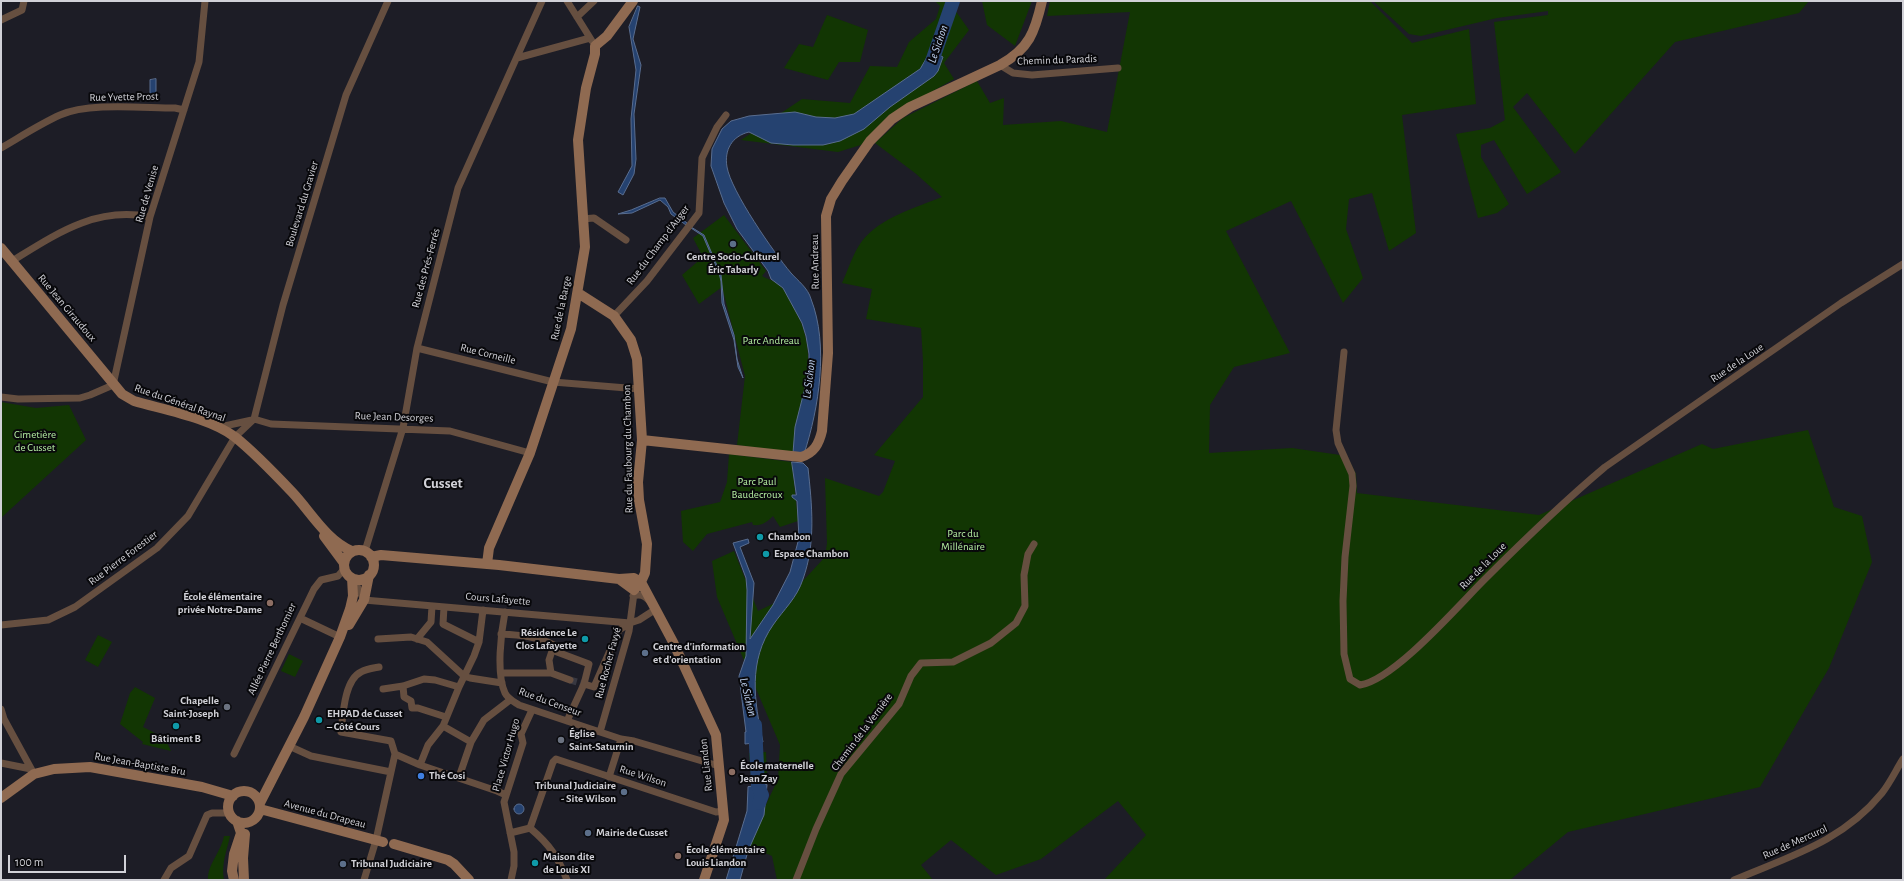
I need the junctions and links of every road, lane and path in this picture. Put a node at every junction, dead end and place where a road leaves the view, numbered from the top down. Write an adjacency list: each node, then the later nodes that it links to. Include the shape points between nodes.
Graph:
1 (24, 1): 12 (street, via 22,10)
2 (200, 1): 10 (street, Rue de Venise)
3 (205, 1): 10 (street, Rue de Venise)
4 (388, 1): 34 (street, Boulevard du Gravier, via 346,95 283,305)
5 (542, 1): 14 (street, Rue des Prés-Ferrés)
6 (567, 1): 11 (street)
7 (594, 1): 11 (street)
8 (633, 1): 13 (main road, via 607,36)
9 (1042, 1): 15 (main road, Rue Andreau, via 1037,25 1030,39 1013,57)
10 (204, 11): 17 (street, Rue de Venise, via 199,62)
11 (577, 17): 13 (street)
12 (1, 20)
13 (592, 42): 14 (street); 21 (main road, Rue de la Barge, via 595,54 586,88 578,140)
14 (517, 58): 28 (street, Rue des Prés-Ferrés, via 458,188)
15 (1000, 65): 16 (street, Chemin du Paradis, via 1013,73 1032,75); 38 (main road, Rue Andreau, via 910,107 892,119 870,141 831,199 826,216 828,353 822,431 817,446 808,455 801,457)
16 (1118, 68)
17 (184, 110): 19 (street, Rue Yvette Prost, via 74,110 60,115); 20 (street, Rue de Venise)
18 (726, 115): 27 (street, Rue du Champ d'Auger, via 717,127 702,158 698,213 646,281)
19 (1, 148)
20 (150, 217): 24 (street, via 109,216 92,219 72,226); 31 (street, Rue de Venise)
21 (582, 219): 22 (street, via 594,218); 26 (main road, Rue de la Barge, via 585,247)
22 (626, 240)
23 (1, 248): 24 (main road, Rue Jean Giraudoux)
24 (12, 261): 31 (main road, Rue Jean Giraudoux)
25 (1903, 264): 29 (street, Rue de la Loue, via 1841,303 1604,467 1569,497 1405,658 1370,684 1360,685 1350,679 1344,654 1345,557 1352,474 1338,443 1336,430)
26 (578, 293): 27 (main road, Rue du Faubourg du Chambon); 30 (main road, Rue de la Barge, via 570,329)
27 (614, 316): 32 (main road, Rue du Faubourg du Chambon, via 631,340 638,359)
28 (417, 348): 30 (street, Rue Corneille); 36 (street, Rue des Prés-Ferrés)
29 (1344, 352)
30 (553, 382): 32 (street, Rue Corneille); 39 (main road, Rue de la Barge)
31 (113, 384): 33 (street, via 80,398); 35 (main road, Rue du Général Raynal, via 122,394 134,401)
32 (639, 389): 38 (main road, Rue du Faubourg du Chambon)
33 (1, 397)
34 (254, 419): 35 (street); 36 (street, Rue Jean Desorges, via 271,424); 37 (street)
35 (220, 427): 37 (main road, Rue du Général Raynal)
36 (403, 428): 39 (street, Rue Jean Desorges, via 450,431); 43 (street, Rue des Prés-Ferrés)
37 (235, 437): 40 (main road, Rue du Général Raynal, via 293,493); 60 (street, Rue Pierre Forestier, via 188,516 157,548 75,607 48,620)
38 (642, 440): 50 (main road, Rue du Faubourg du Chambon, via 638,482 647,544 646,565)
39 (530, 452): 45 (main road, Rue de la Barge, via 489,548)
40 (307, 511): 42 (main road, Rue du Général Raynal, via 341,547); 46 (main road, Rue du Général Raynal)
41 (1034, 544): 118 (street, Chemin de la Vernière, via 1028,554 1024,575 1025,606 1016,623 991,643 953,662 921,663 911,676 899,704 841,774)
42 (352, 551): 43 (main road, via 359,550); 46 (main road, via 347,556)
43 (368, 554): 44 (main road); 47 (main road)
44 (394, 556): 45 (main road); 47 (main road, via 381,562)
45 (487, 564): 49 (main road)
46 (344, 566): 48 (main road); 58 (street, Allée Pierre Berthomier, via 338,576 321,580)
47 (371, 572): 48 (main road, via 359,579); 52 (main road)
48 (353, 578): 52 (street); 62 (main road, via 353,596)
49 (618, 579): 50 (main road, via 634,578); 51 (main road)
50 (641, 582): 51 (main road); 55 (main road, Rue Liandon)
51 (634, 593): 55 (street, via 643,595); 59 (street, Rue Rocher Favyé)
52 (364, 600): 53 (street, Cours Lafayette); 62 (main road)
53 (432, 606): 54 (street, Cours Lafayette); 64 (street, via 431,622)
54 (444, 607): 56 (street, Cours Lafayette); 65 (street, via 443,624)
55 (656, 609): 59 (street); 92 (main road, Rue Liandon, via 716,735)
56 (483, 610): 57 (street, Cours Lafayette); 65 (street)
57 (505, 612): 59 (street, Cours Lafayette); 61 (street)
58 (300, 618): 62 (street); 87 (street, Allée Pierre Berthomier)
59 (630, 623): 73 (street, via 619,630 594,687); 83 (street, Rue Rocher Favyé)
60 (1, 625)
61 (501, 634): 68 (street); 69 (street, via 528,636 554,645 549,660)
62 (340, 637): 86 (main road, via 314,692 301,711)
63 (378, 639): 64 (street)
64 (417, 639): 70 (street, via 427,642)
65 (479, 642): 70 (street)
66 (557, 652): 73 (street, via 589,664)
67 (379, 667): 88 (street, via 360,672 353,678 348,687 341,732 391,741)
68 (502, 673): 69 (street); 72 (street)
69 (551, 673): 71 (street)
70 (464, 676): 72 (street); 75 (street)
71 (570, 680)
72 (502, 683): 77 (street, Rue du Censeur)
73 (584, 684): 81 (street)
74 (403, 686): 75 (street, via 424,679); 76 (street); 80 (street, via 404,697 411,701 412,708)
75 (459, 686): 80 (street)
76 (383, 689)
77 (510, 700): 79 (street, Rue du Censeur); 85 (street, via 484,720)
78 (1, 709): 93 (street)
79 (532, 710): 81 (street, Rue du Censeur); 99 (street, Place Victor Hugo, via 521,734 523,743)
80 (446, 717): 82 (street)
81 (567, 721): 83 (street, Rue du Censeur)
82 (443, 726): 85 (street); 91 (street, via 428,745)
83 (600, 732): 84 (street, Rue du Censeur)
84 (620, 739): 92 (street, Rue du Censeur); 95 (street)
85 (471, 742): 96 (street)
86 (289, 746): 94 (street, via 311,756); 97 (main road)
87 (234, 754)
88 (394, 754): 91 (street); 94 (street)
89 (1903, 759): 119 (street, Rue de Mercurol, via 1883,792 1864,813 1841,832 1826,842)
90 (1, 764): 93 (street)
91 (420, 765): 96 (street)
92 (719, 766): 103 (main road, Rue Liandon)
93 (32, 772): 100 (main road, Rue Jean-Baptiste Bru, via 90,767 202,786); 101 (main road, Rue Jean-Baptiste Bru)
94 (391, 772): 108 (street)
95 (609, 776): 103 (street, Rue Wilson, via 716,812); 106 (street, Rue Wilson, via 556,759)
96 (459, 777): 99 (street)
97 (273, 781): 98 (main road); 102 (main road)
98 (248, 791): 100 (main road); 102 (main road, via 258,798)
99 (506, 795): 107 (street, Place Victor Hugo, via 504,802)
100 (233, 796): 104 (main road, via 230,801)
101 (1, 798)
102 (260, 806): 105 (main road, via 258,814); 108 (main road, Avenue du Drapeau)
103 (723, 811): 117 (main road, Rue Liandon, via 724,820)
104 (234, 817): 105 (main road); 111 (street, via 212,813 207,815 189,856 171,868); 112 (main road, via 241,833 234,854)
105 (250, 822): 113 (main road, via 244,839)
106 (530, 828): 107 (street); 116 (street, via 553,850)
107 (510, 833): 110 (street, Place Victor Hugo, via 514,852)
108 (380, 841): 114 (street)
109 (394, 844): 115 (main road, via 448,860)
110 (513, 879)
111 (164, 880)
112 (234, 880)
113 (244, 880)
114 (364, 880)
115 (469, 880)
116 (567, 880)
117 (704, 880)
118 (796, 880)
119 (1734, 880)

